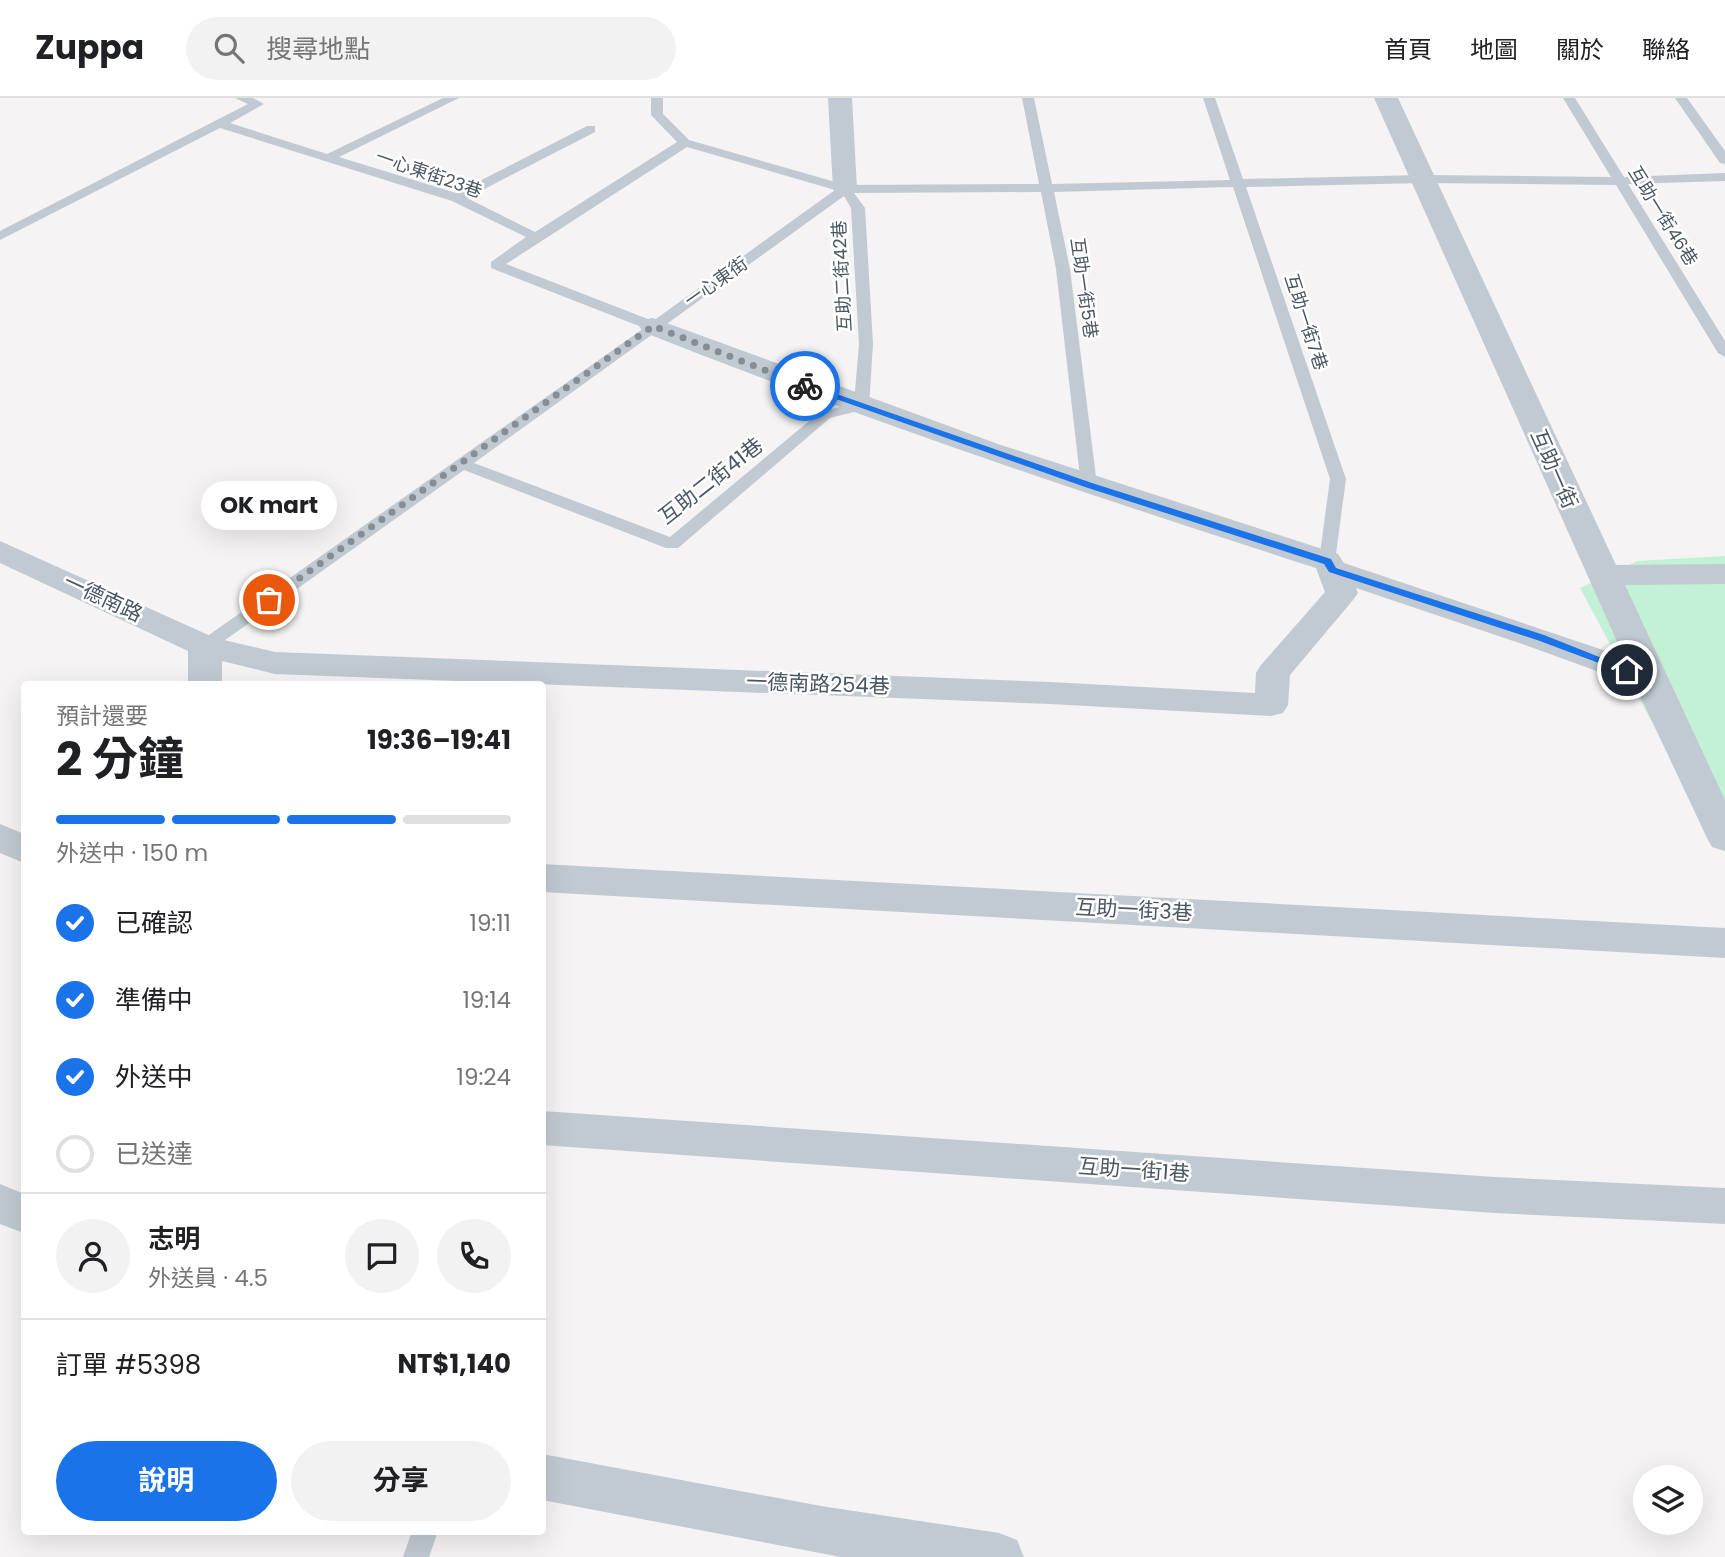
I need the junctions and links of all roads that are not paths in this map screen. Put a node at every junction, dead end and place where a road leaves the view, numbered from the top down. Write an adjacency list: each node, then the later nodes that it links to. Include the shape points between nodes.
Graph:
1 (241, 98): 11 (lane)
2 (271, 98): 11 (lane)
3 (453, 98): 15 (lane)
4 (657, 98): 14 (lane, via 657,114)
5 (840, 98): 22 (street)
6 (1028, 98): 21 (lane, 互助一街5巷)
7 (1209, 98): 20 (lane, 互助一街7巷)
8 (1386, 98): 18 (street, 互助一街)
9 (1569, 98): 19 (lane, 互助一街46巷)
10 (1681, 98): 16 (lane)
11 (258, 104): 12 (lane)
12 (219, 124): 15 (lane, 一心東街23巷); 24 (lane)
13 (591, 129): 23 (lane)
14 (685, 143): 22 (lane); 25 (lane)
15 (328, 158): 23 (lane, 一心東街23巷)
16 (1725, 160)
17 (1725, 177): 19 (lane)
18 (1423, 179): 19 (lane); 20 (lane); 34 (street, 互助一街)
19 (1618, 181): 27 (lane, 互助一街46巷)
20 (1239, 183): 21 (lane); 32 (lane, 互助一街7巷, via 1338,479)
21 (1047, 188): 22 (lane); 30 (lane, 互助一街5巷, via 1063,269)
22 (845, 189): 26 (lane, 一心東街); 28 (lane, 互助二街42巷, via 858,208 866,344)
23 (457, 198): 25 (lane, 一心東街23巷)
24 (0, 236)
25 (536, 237): 26 (lane, via 496,265)
26 (653, 326): 28 (street); 29 (lane, 一心東街)
27 (1725, 353)
28 (861, 406): 29 (lane, 互助二街41巷, via 825,415 672,544); 30 (street)
29 (460, 463): 35 (lane, 一心東街)
30 (1088, 485): 32 (street)
31 (0, 551): 35 (street, 一德南路)
32 (1330, 566): 35 (street, 一德南路254巷, via 1342,593 1273,673 1271,705 275,663); 36 (street)
33 (1725, 574): 34 (street)
34 (1603, 575): 36 (street, 互助一街)
35 (205, 646): 37 (street)
36 (1648, 678): 39 (street, 互助一街)
37 (205, 681)
38 (0, 837): 40 (street)
39 (1725, 838)
40 (21, 848)
41 (546, 878): 42 (street, 互助一街3巷)
42 (1725, 943)
43 (546, 1128): 45 (street, 互助一街1巷, via 1495,1195)
44 (0, 1202): 46 (street)
45 (1725, 1206)
46 (21, 1213)
47 (546, 1479): 50 (street, via 821,1530)
48 (424, 1535): 49 (lane)
49 (416, 1557)
50 (999, 1557)

